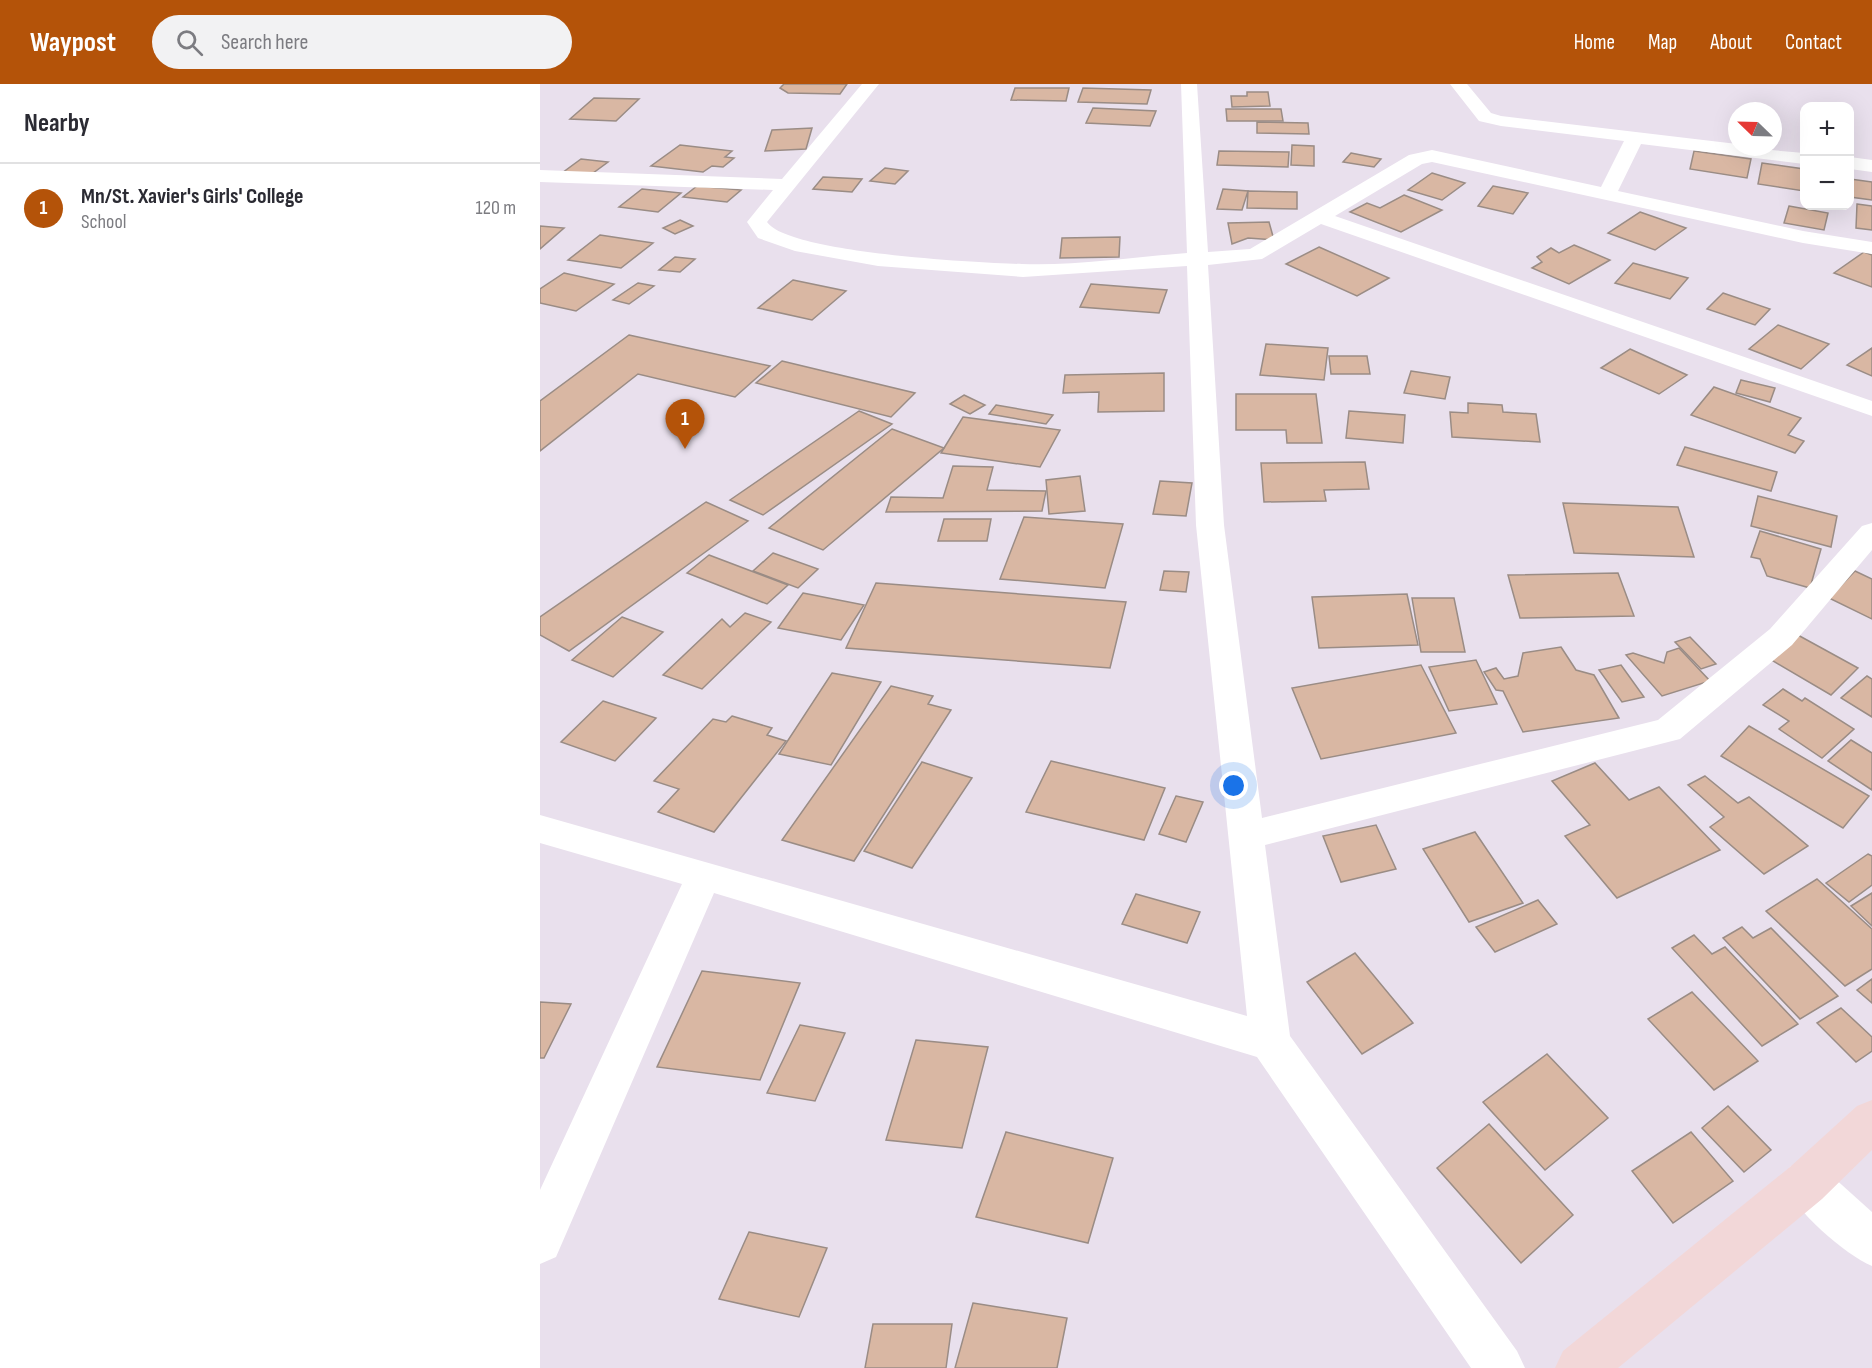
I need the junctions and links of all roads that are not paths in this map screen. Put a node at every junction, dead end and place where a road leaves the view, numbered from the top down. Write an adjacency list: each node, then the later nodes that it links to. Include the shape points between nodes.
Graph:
1 (872, 84): 9 (street)
2 (1189, 84): 13 (street)
3 (1458, 84): 4 (street, via 1485,117 1501,122)
4 (1635, 137): 5 (street); 10 (street)
5 (1800, 158)
6 (1854, 164): 7 (street)
7 (1872, 166)
8 (540, 176): 9 (street)
9 (788, 185): 13 (street, via 757,222 765,234 813,249 878,260 1023,271)
10 (1607, 194): 11 (street, via 1432,156 1416,159); 12 (street)
11 (1320, 217): 13 (street, via 1255,255); 14 (street)
12 (1872, 248)
13 (1199, 259): 17 (street, via 1209,525)
14 (1872, 409)
15 (1872, 532): 17 (street, via 1781,637 1668,730)
16 (540, 829): 18 (street)
17 (1246, 836): 19 (street)
18 (704, 875): 19 (street); 22 (street)
19 (1270, 1042): 24 (street)
20 (1872, 1121): 21 (street)
21 (1806, 1183): 23 (street); 25 (street)
22 (540, 1241)
23 (1872, 1243)
24 (1500, 1368)
25 (1580, 1368)

